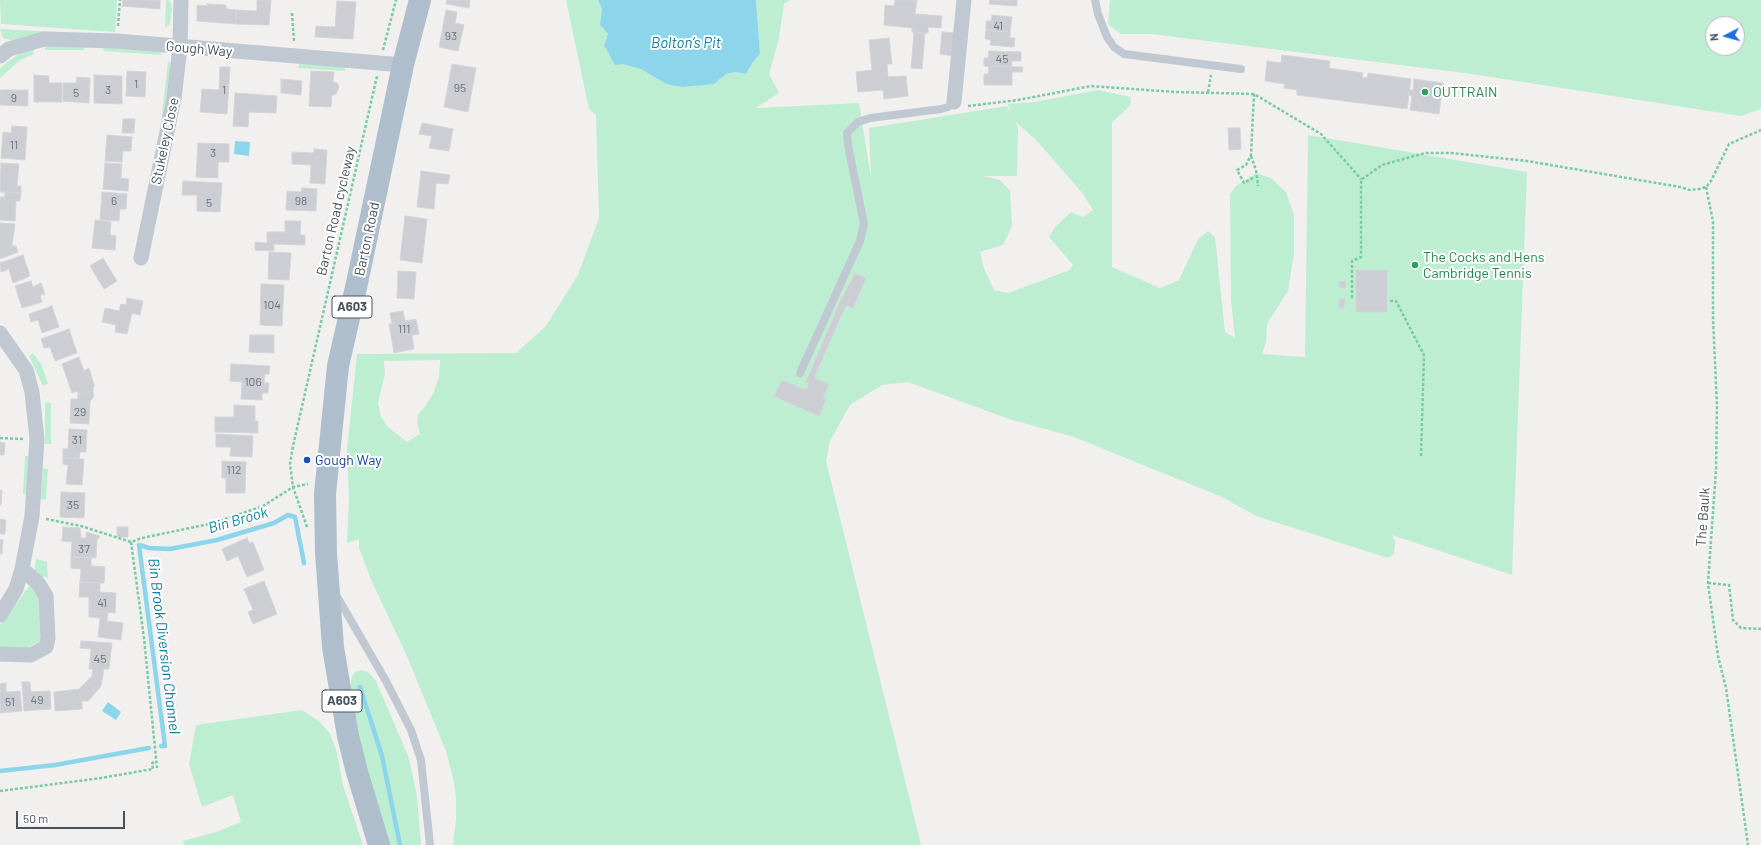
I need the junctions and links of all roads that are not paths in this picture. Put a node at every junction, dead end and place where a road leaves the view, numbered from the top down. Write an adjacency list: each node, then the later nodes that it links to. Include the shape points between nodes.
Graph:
1 (180, 0): 5 (street, Stukeley Close)
2 (420, 0): 7 (main road, Barton Road / A603)
3 (964, 0): 9 (street)
4 (1095, 0): 8 (lane, via 1107,37 1118,51 1124,54)
5 (180, 47): 6 (street, Gough Way, via 117,41 44,39 9,49); 7 (street, Gough Way); 10 (street, Stukeley Close, via 151,236)
6 (0, 56)
7 (403, 65): 14 (main road, Barton Road / A603, via 358,283 338,366 326,480)
8 (1241, 69)
9 (954, 102): 12 (lane, via 948,107 870,118 858,122 847,133 864,224 860,241)
10 (141, 258)
11 (0, 333): 13 (street, via 26,370 32,392 37,439 32,516)
12 (800, 372)
13 (22, 568): 15 (street, via 16,589); 16 (street, via 38,583 46,596 46,647 31,655)
14 (327, 581): 17 (main road, A603, via 333,647 348,736); 18 (lane, via 386,681 410,730 421,760)
15 (0, 615)
16 (0, 654)
17 (379, 845)
18 (430, 845)

